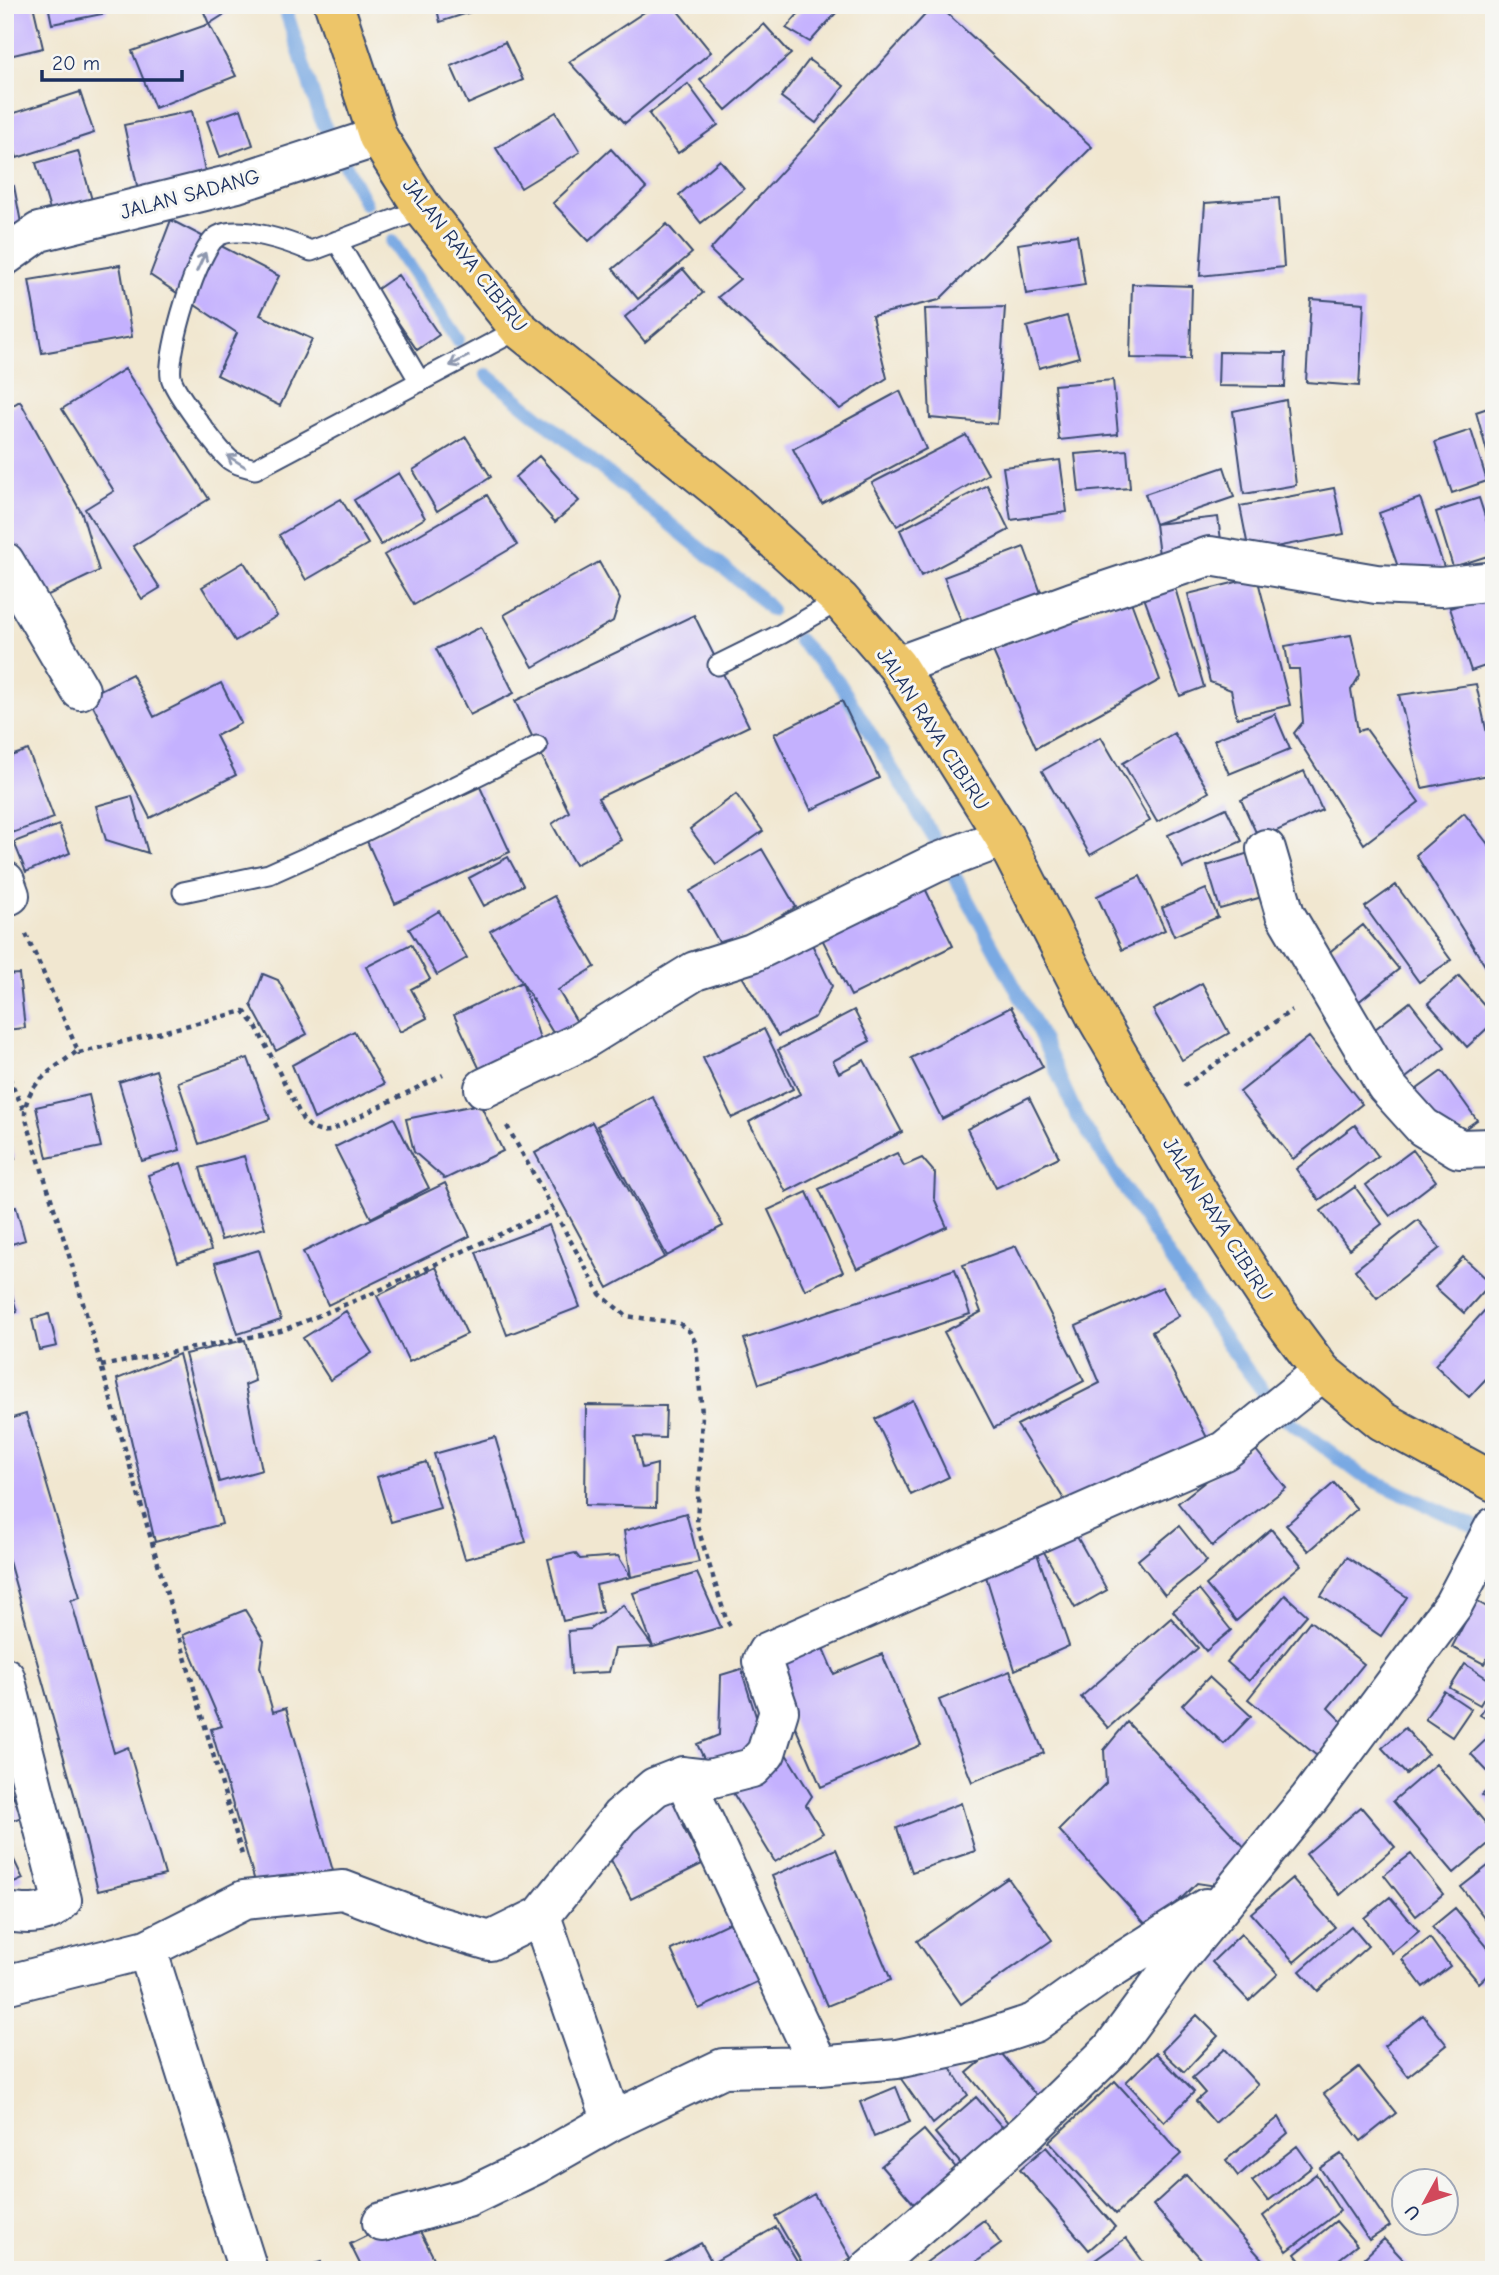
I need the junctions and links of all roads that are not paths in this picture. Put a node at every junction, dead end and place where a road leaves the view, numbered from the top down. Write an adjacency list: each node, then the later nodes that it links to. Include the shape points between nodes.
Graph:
1 (334, 5): 2 (highway, JALAN RAYA CIBIRU)
2 (378, 137): 3 (highway, JALAN RAYA CIBIRU); 5 (street, JALAN SADANG, via 237,183 39,232)
3 (424, 209): 4 (lane); 6 (highway, JALAN RAYA CIBIRU)
4 (337, 241): 7 (lane); 7 (lane, one-way to 4, via 255,469 230,460 177,393 171,377 180,317 190,286 218,235 233,232 275,237 311,251)
5 (5, 256)
6 (519, 329): 7 (lane, one-way to 7); 10 (highway, JALAN RAYA CIBIRU, via 724,494)
7 (420, 382)
8 (7, 569): 13 (street)
9 (1494, 581): 12 (street, via 1441,587 1376,584 1210,556)
10 (840, 600): 11 (lane); 12 (highway, JALAN RAYA CIBIRU)
11 (718, 665)
12 (897, 666): 15 (highway, JALAN RAYA CIBIRU)
13 (80, 690)
14 (537, 746): 17 (lane, via 269,874)
15 (1004, 837): 18 (street, via 936,863 752,953 695,971 580,1042); 20 (highway, JALAN RAYA CIBIRU, via 1096,1017 1203,1200)
16 (1266, 849): 19 (street, via 1285,914 1386,1086 1423,1127 1460,1149)
17 (183, 892)
18 (484, 1088)
19 (1494, 1148)
20 (1322, 1372): 21 (highway, JALAN RAYA CIBIRU, via 1382,1421); 24 (street, via 1224,1451 751,1643 779,1712 766,1753 752,1768 709,1779)
21 (1494, 1482)
22 (1494, 1527): 25 (street, via 1453,1605 1309,1799)
23 (5, 1677): 26 (street, via 62,1900 42,1913)
24 (683, 1776): 27 (street, via 655,1787 620,1817); 30 (street)
25 (1231, 1891): 30 (street, via 1034,2023 976,2042 897,2059); 34 (street, via 1111,2050 1028,2131)
26 (5, 1912)
27 (541, 1916): 28 (street, via 490,1941 342,1890 244,1900); 31 (street)
28 (148, 1949): 29 (street); 33 (street)
29 (5, 1985)
30 (819, 2066): 31 (street, via 723,2068)
31 (612, 2121): 32 (street, via 467,2198)
32 (382, 2222)
33 (248, 2270)
34 (868, 2270)

